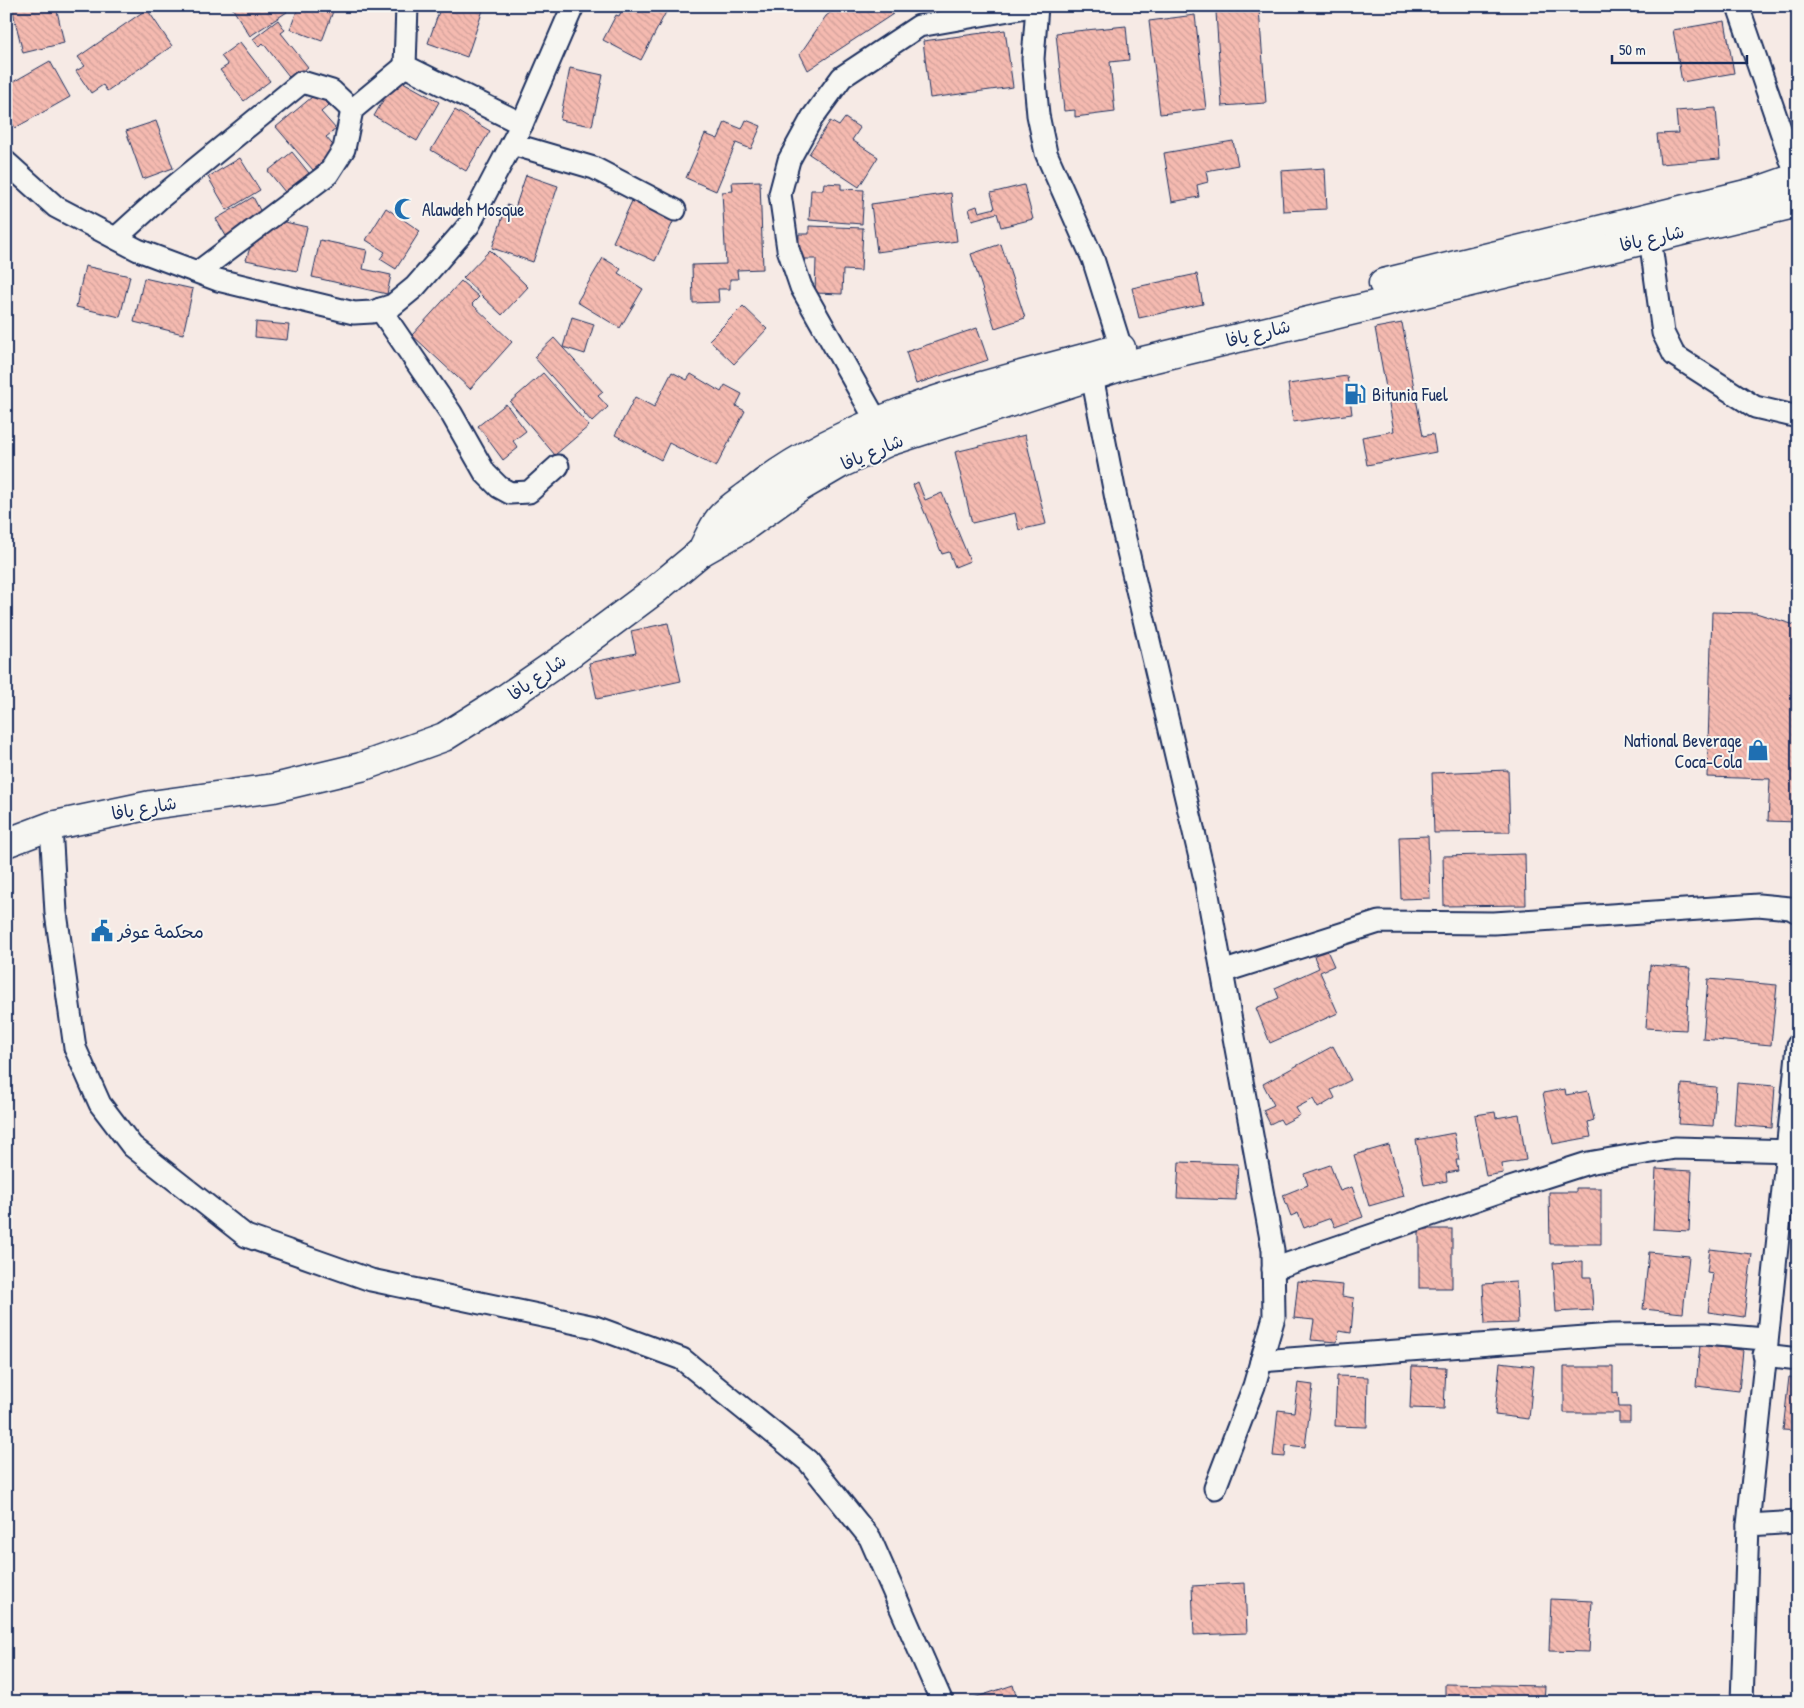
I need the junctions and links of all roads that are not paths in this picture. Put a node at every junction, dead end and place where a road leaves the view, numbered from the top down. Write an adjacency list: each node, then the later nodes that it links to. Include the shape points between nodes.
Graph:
1 (407, 6): 6 (street)
2 (573, 6): 8 (street)
3 (1032, 6): 20 (street, via 919,26 842,77 812,118 789,160 780,194 794,268 801,287)
4 (1037, 6): 17 (street, via 1033,59 1038,115 1046,153 1093,259)
5 (1738, 6): 11 (street)
6 (405, 66): 7 (street); 8 (street)
7 (352, 110): 13 (street, via 332,92 302,82); 15 (street, via 344,149 328,174)
8 (522, 124): 9 (street)
9 (512, 144): 12 (street, via 594,168); 16 (street, via 469,225 415,287 393,305)
10 (6, 162): 13 (street, via 56,207)
11 (1797, 185): 14 (street, شارع يافا); 17 (street, via 1758,191)
12 (675, 210)
13 (116, 238): 15 (street, via 138,250)
14 (1650, 238): 18 (street, شارع يافا, via 1126,365); 19 (street, via 1664,333 1674,355 1755,407)
15 (198, 272): 16 (street, via 218,280 354,313)
16 (380, 309): 21 (street, via 451,413 485,473 498,486 510,493 529,492)
17 (1121, 348): 20 (street, via 945,397)
18 (1092, 376): 20 (street, شارع يافا); 25 (street, via 1118,509 1205,879)
19 (1798, 417)
20 (883, 432): 22 (street, شارع يافا, via 740,530 701,552 571,653 444,736 361,767 274,788 151,806)
21 (558, 466)
22 (51, 826): 23 (street, شارع يافا); 36 (street, via 56,913 75,1048 100,1104 132,1146 246,1236 371,1280 596,1327 682,1359 808,1461 870,1538)
23 (10, 843)
24 (1798, 912): 25 (street, via 1790,908 1758,905 1494,923 1379,922)
25 (1222, 972): 29 (street)
26 (1798, 1045): 27 (street)
27 (1796, 1072): 28 (street)
28 (1793, 1152): 29 (street, via 1676,1148 1588,1164); 30 (street)
29 (1274, 1268): 32 (street, via 1274,1317)
30 (1764, 1347): 31 (street); 32 (street, via 1705,1334 1612,1335); 35 (street)
31 (1798, 1358)
32 (1262, 1361): 33 (street)
33 (1215, 1488)
34 (1798, 1522): 35 (street)
35 (1748, 1525): 37 (street)
36 (942, 1702)
37 (1742, 1702)

